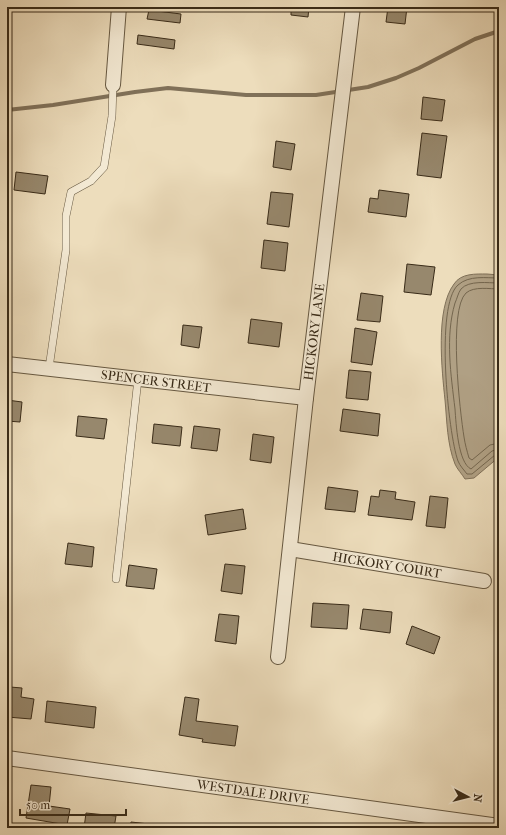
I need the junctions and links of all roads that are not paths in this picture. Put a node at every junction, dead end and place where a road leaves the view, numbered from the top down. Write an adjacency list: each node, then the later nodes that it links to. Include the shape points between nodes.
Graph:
1 (119, 7): 3 (street)
2 (353, 7): 7 (street, HICKORY LANE)
3 (113, 85): 5 (lane, via 112,116 104,167 91,181 71,192 66,216 66,250)
4 (7, 364): 5 (street, SPENCER STREET)
5 (49, 368): 6 (street, SPENCER STREET)
6 (138, 379): 7 (street, SPENCER STREET); 9 (lane)
7 (306, 398): 8 (street, HICKORY LANE)
8 (290, 549): 10 (street, HICKORY COURT); 11 (street, HICKORY LANE)
9 (116, 579)
10 (484, 581)
11 (278, 657)
12 (7, 758): 13 (street, WESTDALE DRIVE)
13 (499, 826)

